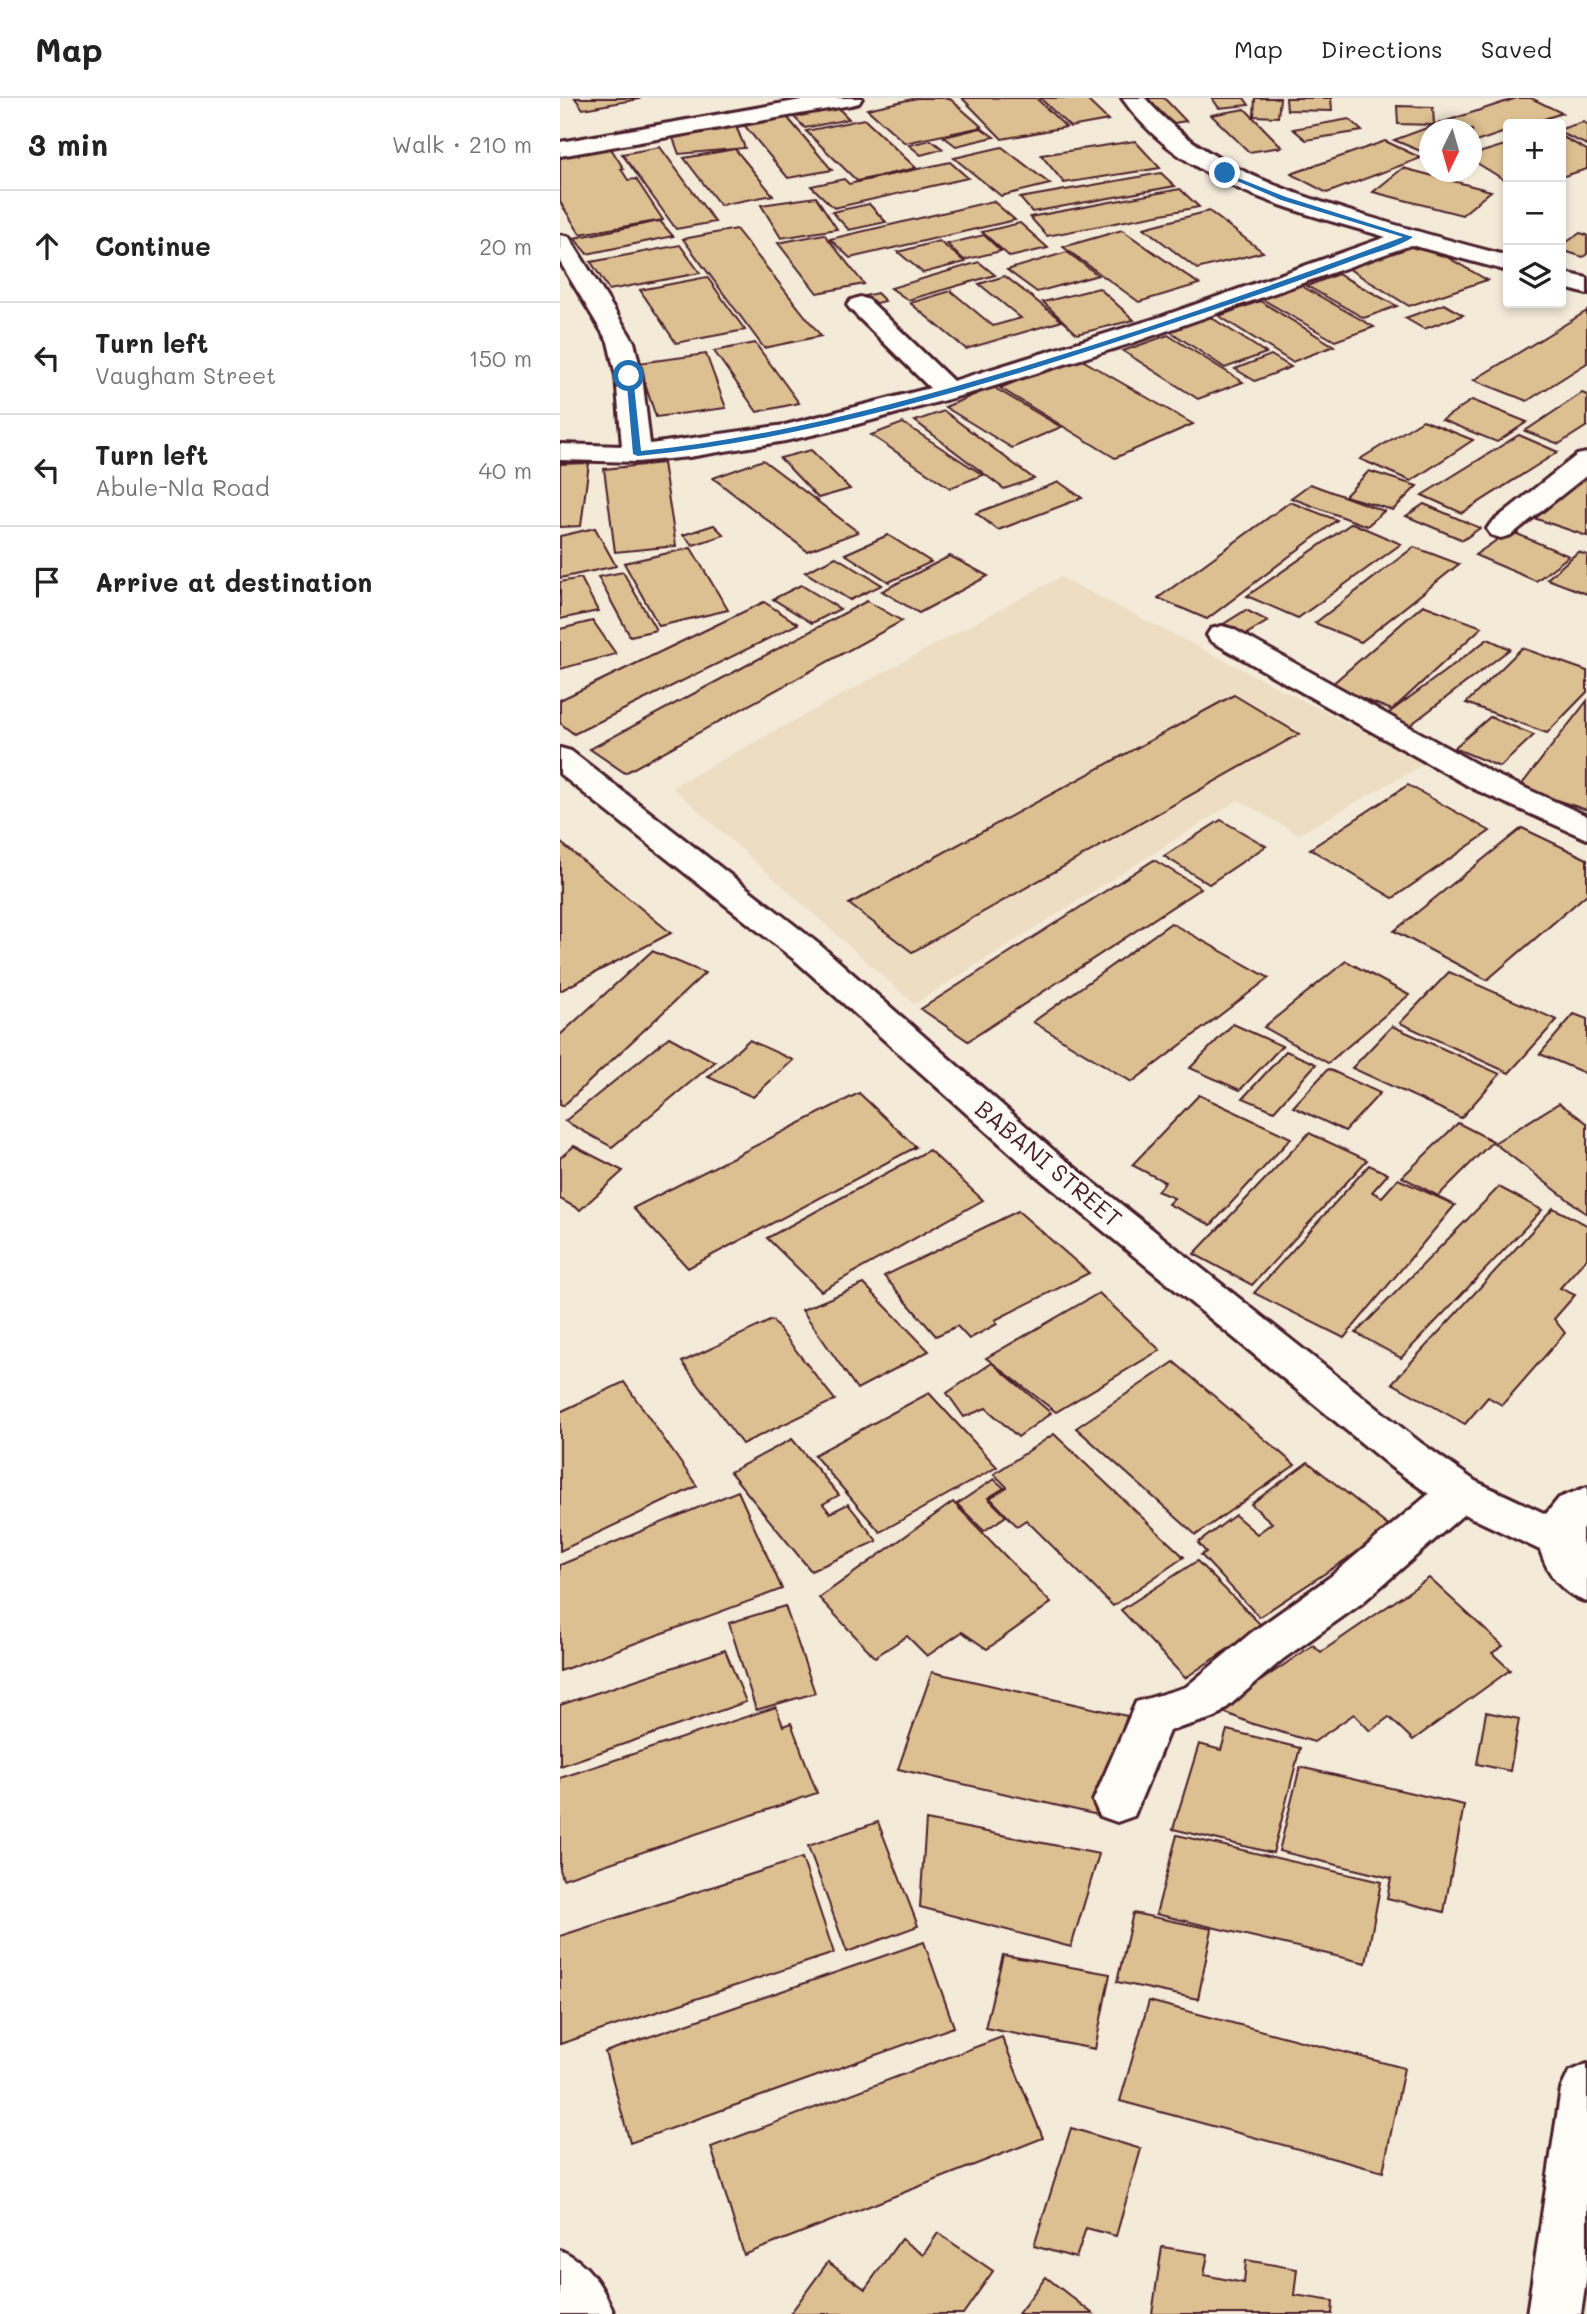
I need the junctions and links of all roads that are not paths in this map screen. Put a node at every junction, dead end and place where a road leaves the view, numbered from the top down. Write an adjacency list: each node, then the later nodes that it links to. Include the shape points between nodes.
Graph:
1 (851, 98): 3 (street)
2 (1133, 98): 4 (street, via 1146,116 1187,150 1225,173 1284,199)
3 (560, 149)
4 (1410, 237): 6 (street); 10 (street, via 1282,285)
5 (560, 242): 12 (street, via 621,342)
6 (1503, 263)
7 (1566, 280): 8 (street)
8 (1587, 286)
9 (860, 305): 10 (street)
10 (948, 391): 12 (street, via 857,417)
11 (560, 452): 12 (street)
12 (638, 454)
13 (1587, 461): 14 (street)
14 (1501, 529)
15 (1222, 635): 17 (street, via 1485,782)
16 (561, 760): 18 (street, BABANI STREET, via 808,953 1046,1164 1406,1455)
17 (1587, 829)
18 (1460, 1493): 19 (street, BABANI STREET); 21 (street, via 1346,1590 1267,1646 1200,1703 1152,1717)
19 (1577, 1530): 20 (street)
20 (1587, 1610)
21 (1117, 1801)
22 (1587, 2089): 25 (street)
23 (560, 2277): 24 (street)
24 (587, 2314)
25 (1554, 2314)

